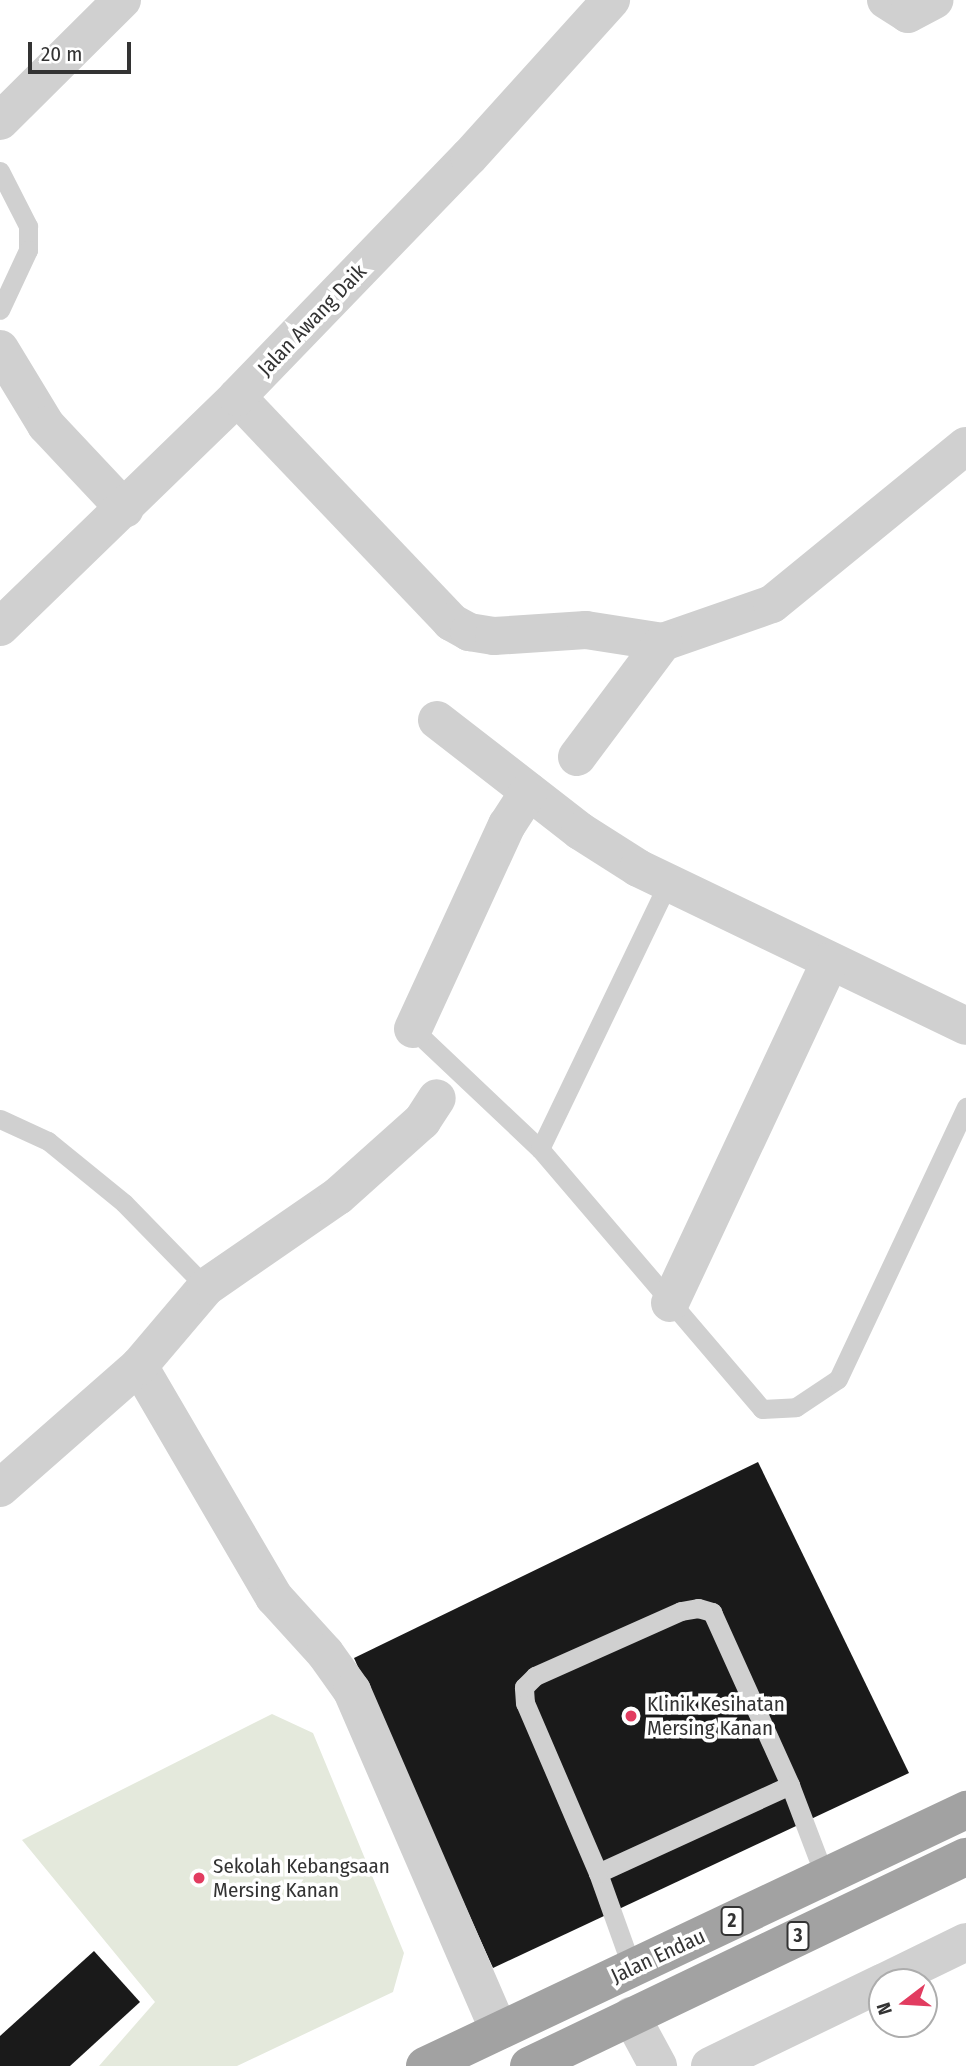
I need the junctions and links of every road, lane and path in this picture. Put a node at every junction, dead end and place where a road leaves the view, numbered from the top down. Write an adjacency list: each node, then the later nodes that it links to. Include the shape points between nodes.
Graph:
1 (122, 0): 5 (street)
2 (611, 0): 9 (street, Jalan Awang Daik, via 469,157)
3 (886, 0): 4 (street, via 908,14)
4 (934, 0)
5 (0, 121)
6 (0, 171): 7 (lane, via 28,226 28,250)
7 (0, 310)
8 (0, 349): 11 (street, via 46,425)
9 (237, 397): 11 (street, Jalan Awang Daik); 13 (street, via 451,622 469,632 494,636 586,630)
10 (966, 446): 13 (street, via 772,604)
11 (125, 509): 12 (street, Jalan Awang Daik)
12 (0, 627)
13 (663, 642): 15 (street)
14 (438, 720): 16 (street)
15 (576, 757)
16 (529, 791): 17 (street, via 580,831); 20 (street, via 508,825)
17 (667, 885): 18 (street); 24 (lane)
18 (830, 962): 19 (street); 26 (street)
19 (966, 1026)
20 (413, 1029): 24 (lane)
21 (437, 1098): 25 (street, via 422,1121 338,1196)
22 (966, 1107): 26 (lane, via 845,1367 838,1379 796,1407 762,1409 752,1401)
23 (0, 1119): 25 (lane, via 48,1141 115,1195)
24 (540, 1149): 26 (lane)
25 (206, 1287): 27 (street)
26 (670, 1303)
27 (139, 1366): 28 (street); 39 (street, via 274,1597 352,1691)
28 (0, 1488)
29 (790, 1785): 32 (lane); 32 (lane, via 712,1612 698,1608 681,1611 535,1676 524,1687 525,1703); 33 (lane)
30 (966, 1810): 33 (highway, Jalan Endau / 2)
31 (966, 1857): 38 (highway, Jalan Endau / 3)
32 (598, 1873): 35 (lane)
33 (825, 1877): 35 (highway, Jalan Endau / 2)
34 (966, 1942): 36 (street)
35 (632, 1968): 39 (highway, Jalan Endau / 2)
36 (912, 1968)
37 (868, 1989): 43 (street)
38 (631, 2016): 41 (highway, Jalan Endau / 3); 42 (street)
39 (499, 2031): 40 (highway, Jalan Endau)
40 (425, 2066)
41 (529, 2066)
42 (658, 2066)
43 (710, 2066)

